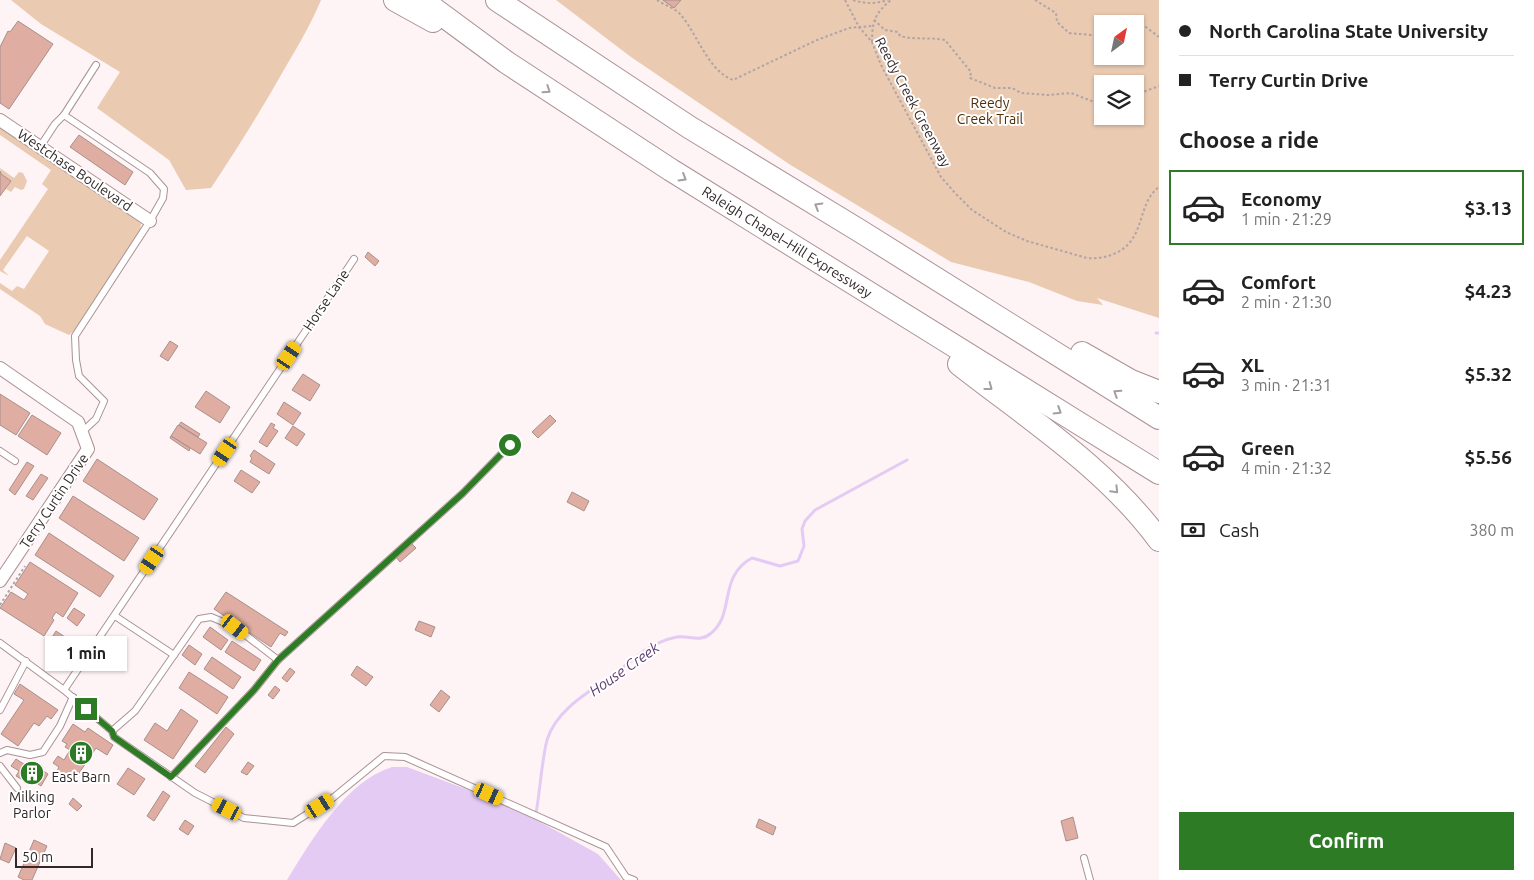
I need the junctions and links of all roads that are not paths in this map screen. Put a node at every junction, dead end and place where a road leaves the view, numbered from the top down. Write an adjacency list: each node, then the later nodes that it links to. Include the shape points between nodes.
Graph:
1 (394, 0): 5 (highway)
2 (422, 0): 5 (highway, Raleigh Chapel–Hill Expressway)
3 (497, 0): 9 (highway)
4 (521, 0): 9 (highway)
5 (506, 62): 14 (highway, Raleigh Chapel–Hill Expressway, one-way to 14)
6 (96, 65): 7 (lane)
7 (64, 115): 10 (lane); 11 (lane, via 156,177 164,189 163,198)
8 (0, 120): 10 (street, Westchase Boulevard)
9 (689, 127): 12 (highway, one-way to 9)
10 (40, 147): 11 (street, Westchase Boulevard)
11 (150, 221): 18 (lane, via 75,336 79,376 104,401 96,419)
12 (860, 231): 16 (highway, via 1130,381); 17 (highway, one-way to 12)
13 (354, 259): 25 (lane, Horse Lane)
14 (868, 293): 22 (highway, Raleigh Chapel–Hill Expressway, one-way to 22); 23 (highway, one-way to 23, via 1061,441 1110,485)
15 (0, 368): 18 (street, Terry Curtin Drive, via 78,422)
16 (1159, 392)
17 (1159, 418)
18 (82, 432): 24 (street, Terry Curtin Drive, via 88,449)
19 (510, 445): 28 (lane, via 463,493)
20 (0, 451): 21 (lane)
21 (15, 462)
22 (1159, 473)
23 (1159, 540)
24 (0, 581)
25 (115, 616): 27 (lane); 30 (lane, Horse Lane)
26 (0, 643): 29 (lane)
27 (174, 655): 28 (lane, via 199,619 211,616 235,627); 33 (lane, via 135,711)
28 (278, 660): 36 (lane, via 254,690)
29 (26, 661): 30 (lane); 32 (lane)
30 (64, 690): 31 (lane)
31 (73, 697): 33 (lane); 34 (lane, via 44,752 30,755 7,750)
32 (0, 710)
33 (112, 731): 36 (lane, via 114,737)
34 (0, 753)
35 (0, 766): 37 (lane)
36 (171, 777): 39 (lane, via 244,818 293,823 334,797 384,756 405,756 606,847 626,877)
37 (17, 788)
38 (1084, 858): 40 (lane)
39 (634, 880)
40 (1090, 880)

